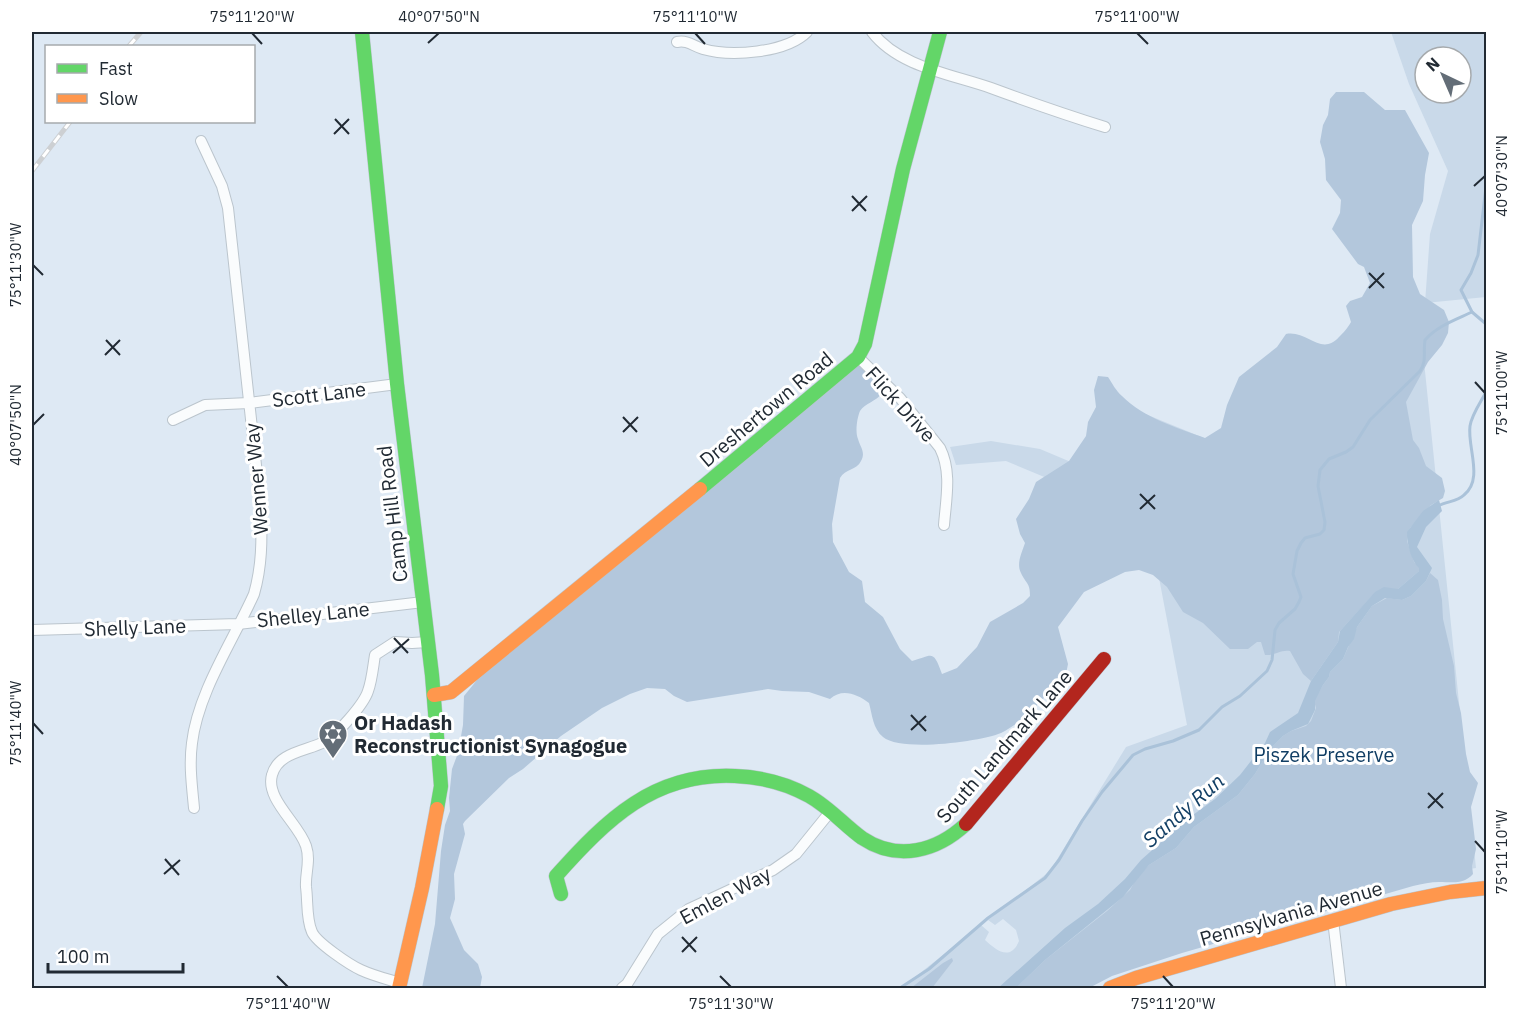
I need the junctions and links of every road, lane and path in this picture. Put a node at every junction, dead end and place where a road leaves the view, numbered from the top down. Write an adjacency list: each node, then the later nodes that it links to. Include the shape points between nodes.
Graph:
1 (362, 32): 10 (street, Camp Hill Road)
2 (807, 32): 5 (street, via 784,46 741,52 721,52)
3 (872, 32): 6 (street, via 886,48)
4 (940, 32): 6 (street, Dreshertown Road)
5 (677, 42)
6 (930, 69): 7 (street); 9 (street, Dreshertown Road, via 903,169 865,344)
7 (1106, 127)
8 (201, 141): 11 (street, Wenner Way, via 228,208)
9 (858, 357): 13 (street, Flick Drive, via 900,398 940,448 948,477); 19 (street, Dreshertown Road)
10 (397, 384): 11 (street, Scott Lane); 14 (street, Camp Hill Road)
11 (249, 403): 12 (street, Scott Lane, via 205,405); 15 (street, Wenner Way, via 262,541 259,578)
12 (173, 420)
13 (944, 525)
14 (423, 602): 15 (street, Shelley Lane); 17 (street, Camp Hill Road)
15 (238, 624): 16 (street, Shelly Lane); 22 (street, Wenner Way, via 197,719 190,770)
16 (32, 630)
17 (428, 642): 20 (street, Camp Hill Road); 27 (street, via 395,642 375,655 368,692 348,720 324,742 289,756 278,765 271,785 274,797 306,846 312,933 356,968)
18 (1104, 659): 23 (street, South Landmark Lane, via 973,818 940,845 922,851 884,847 865,840)
19 (451, 692): 20 (street, Dreshertown Road); 21 (street)
20 (434, 695): 21 (street, Camp Hill Road)
21 (436, 720): 27 (street, Camp Hill Road, via 440,800)
22 (194, 808)
23 (830, 812): 25 (street, South Landmark Lane, via 782,784 751,777 714,775 674,782 639,798 597,830 556,876); 28 (street, Emlen Way, via 796,854 773,870 689,909 658,934)
24 (1486, 888): 26 (street, Pennsylvania Avenue, via 1422,897)
25 (561, 894)
26 (1333, 920): 29 (street, Pennsylvania Avenue); 30 (street)
27 (400, 986)
28 (625, 987)
29 (1110, 988)
30 (1341, 988)

